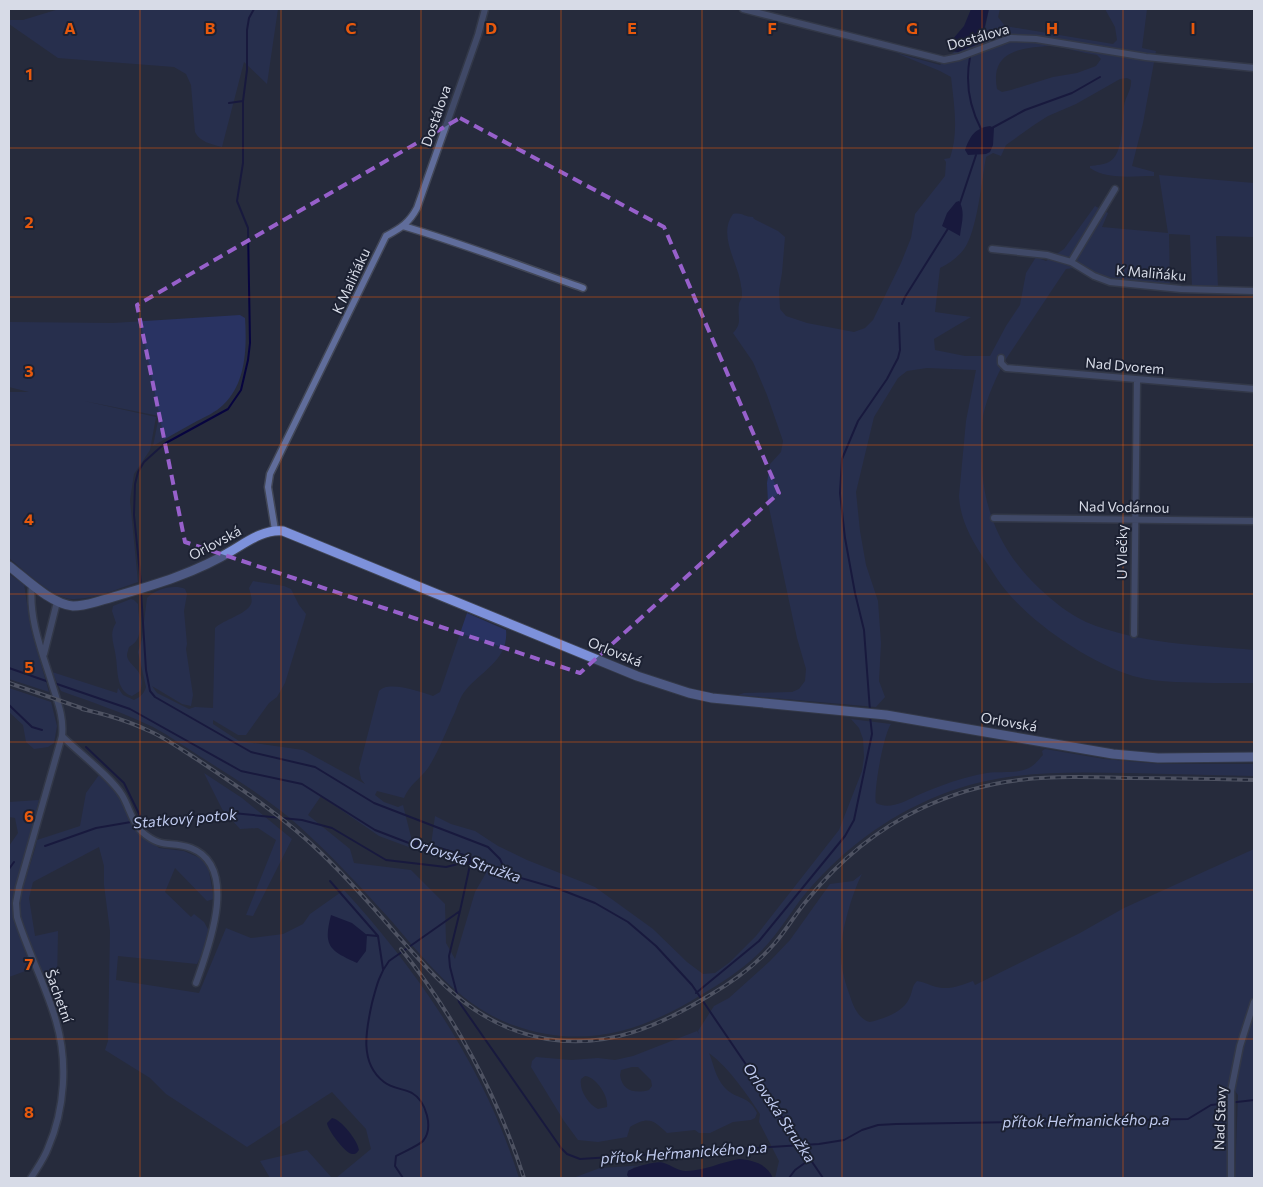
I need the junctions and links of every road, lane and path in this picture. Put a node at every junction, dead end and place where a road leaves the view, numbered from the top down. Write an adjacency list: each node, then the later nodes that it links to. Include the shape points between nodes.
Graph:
1 (485, 9): 5 (street, Dostálova, via 417,208)
2 (743, 9): 3 (street, Dostálova, via 944,60 1010,38)
3 (1254, 68)
4 (1115, 188): 7 (street)
5 (403, 226): 8 (street); 16 (street, K Maliňáku, via 386,236 270,474 268,487)
6 (992, 249): 7 (street, K Maliňáku, via 1047,255)
7 (1071, 262): 9 (street, K Maliňáku, via 1110,282)
8 (583, 288)
9 (1254, 291)
10 (1001, 358): 11 (street, Nad Dvorem, via 1006,368)
11 (1137, 380): 12 (street, Nad Dvorem); 14 (street, U Vlečky)
12 (1254, 389)
13 (994, 518): 14 (street, Nad Vodárnou)
14 (1134, 520): 15 (street, Nad Vodárnou); 20 (street, U Vlečky)
15 (1254, 521)
16 (275, 530): 19 (main road, Orlovská, via 194,571 96,602 72,606); 23 (main road, Orlovská, via 299,536 662,685 689,693 737,701 875,713 1113,754 1158,758)
17 (9, 566): 18 (main road, Orlovská)
18 (32, 584): 19 (main road, Orlovská); 21 (street, Šachetní, via 34,630)
19 (57, 602): 21 (street)
20 (1134, 634)
21 (44, 655): 22 (street, Šachetní, via 61,712)
22 (62, 736): 24 (street, via 114,785 140,830 160,844 191,848 212,865 216,883 216,915); 26 (street, Šachetní, via 16,903 24,939 56,1020 63,1060 55,1131)
23 (1254, 757)
24 (196, 983)
25 (1254, 1002): 27 (street, Nad Stavy, via 1231,1090)
26 (31, 1178)
27 (1231, 1178)

